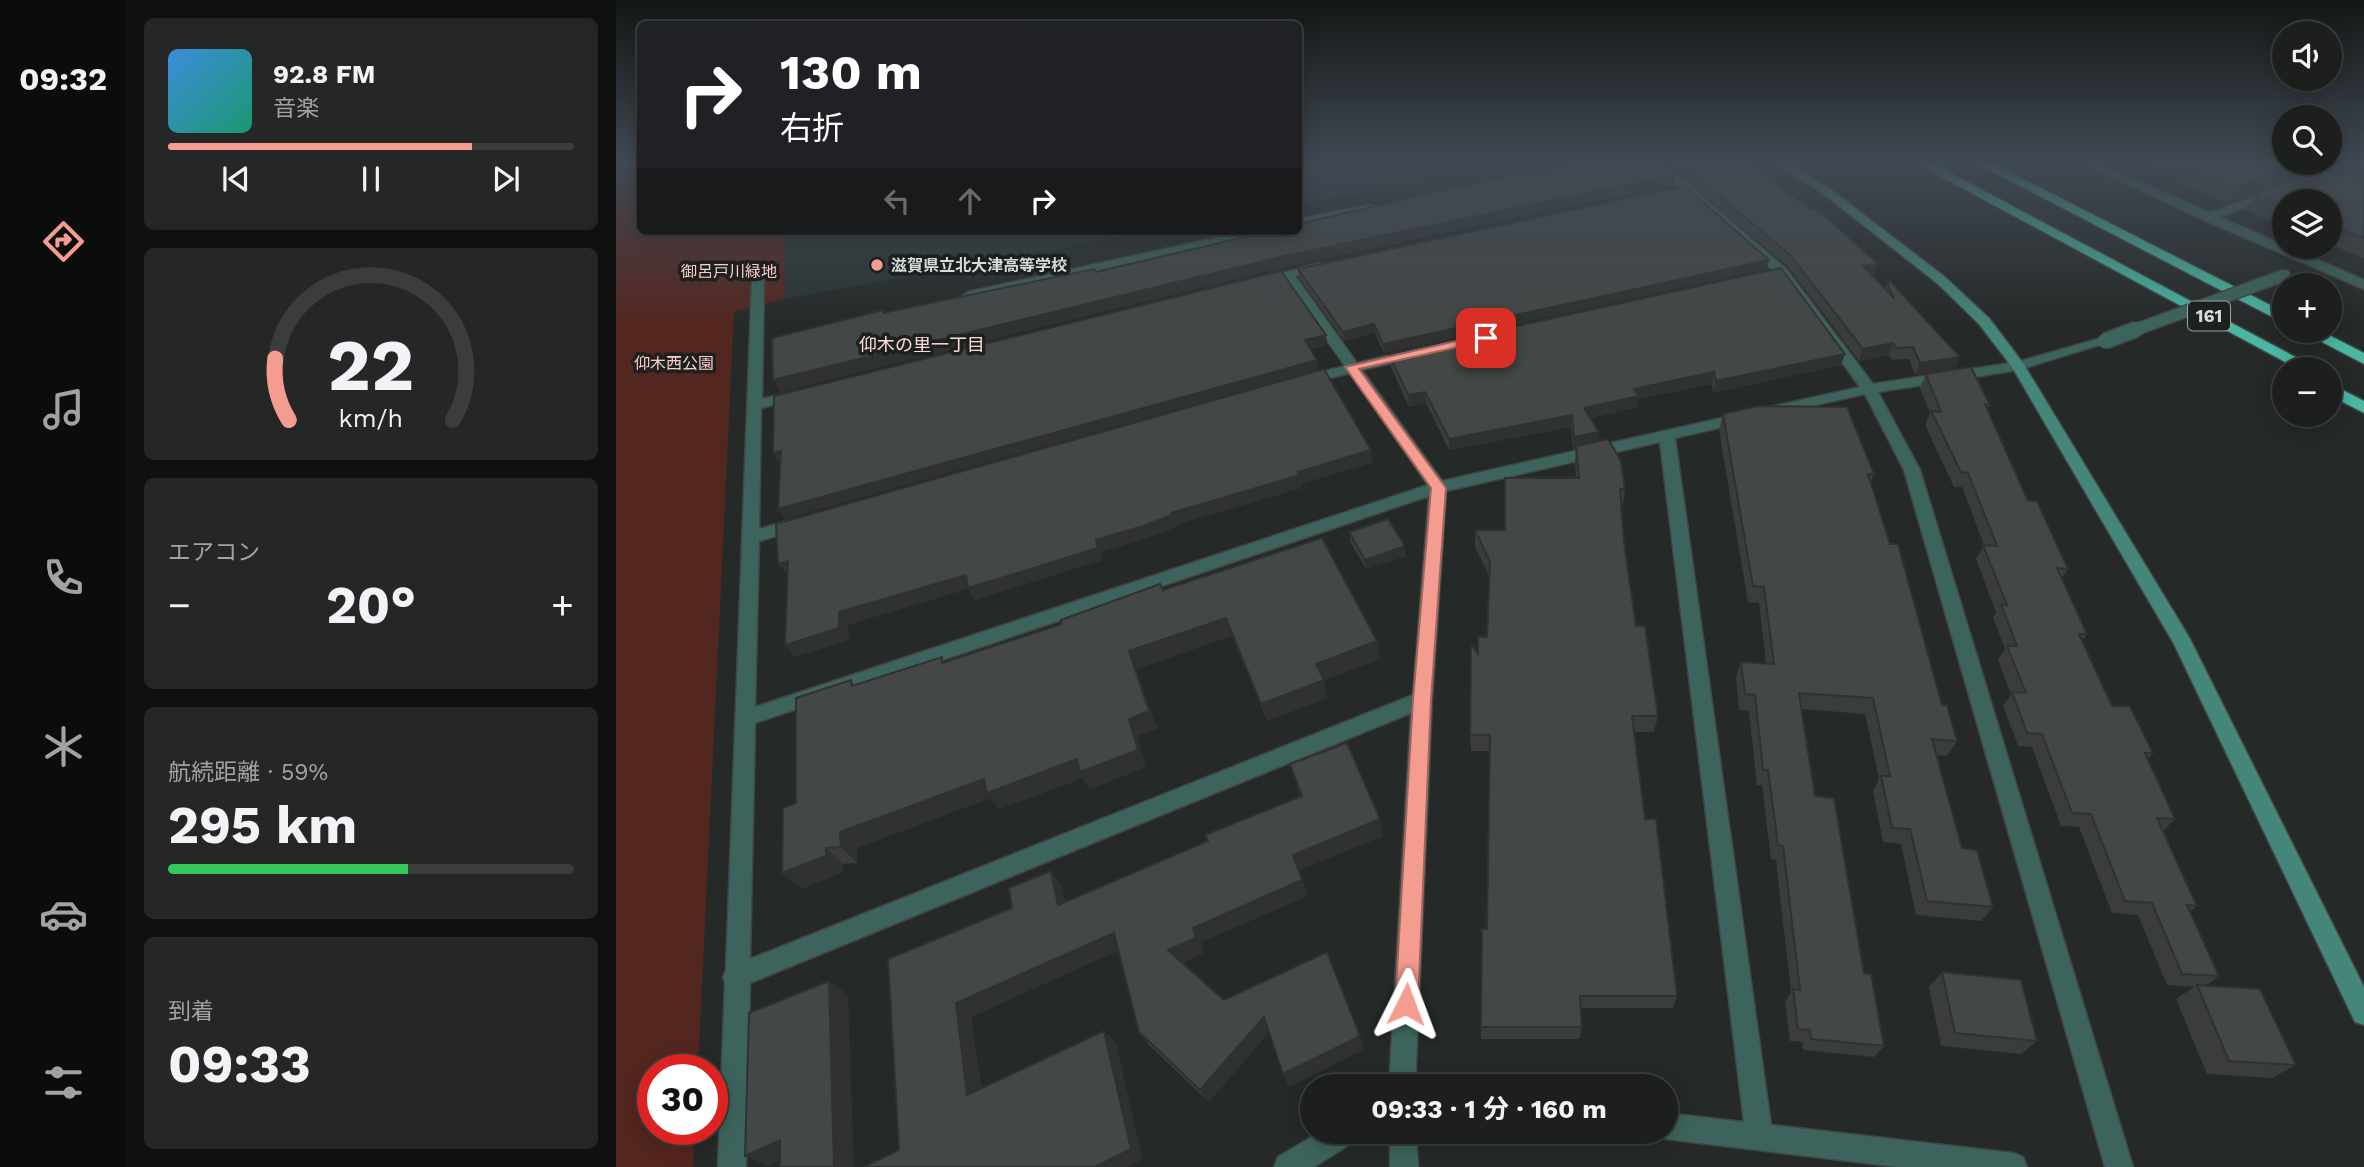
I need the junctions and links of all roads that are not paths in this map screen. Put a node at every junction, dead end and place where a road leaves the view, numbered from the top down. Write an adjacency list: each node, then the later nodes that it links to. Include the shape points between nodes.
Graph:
1 (1330, 216): 9 (street)
2 (1711, 216): 31 (street, via 1775,273)
3 (1859, 216): 27 (street, via 1941,280 1984,321)
4 (2022, 216): 11 (highway, 161)
5 (2088, 216): 19 (highway)
6 (2205, 216): 8 (street)
7 (2212, 216): 8 (street)
8 (2208, 218): 12 (street)
9 (1302, 222)
10 (1244, 235): 18 (street)
11 (2108, 262): 24 (highway); 25 (highway, 161)
12 (2312, 263): 17 (street); 27 (street, bridge, via 2105,341)
13 (1327, 266): 14 (street)
14 (1287, 274): 16 (street); 28 (street)
15 (758, 279): 35 (street, via 763,341)
16 (1247, 284)
17 (2364, 285)
18 (956, 298)
19 (2272, 309)
20 (2342, 341): 23 (highway)
21 (2333, 343): 26 (highway)
22 (1432, 349): 28 (street)
23 (2364, 352)
24 (2275, 357)
25 (2287, 357)
26 (2364, 359)
27 (2018, 366): 31 (street); 44 (street, via 2182,642)
28 (1351, 367): 29 (street); 38 (street)
29 (1284, 386)
30 (2342, 386): 34 (highway)
31 (1869, 389): 37 (street); 54 (street, via 1912,470)
32 (808, 392): 35 (street)
33 (2342, 395): 36 (highway)
34 (2364, 398)
35 (755, 405): 40 (street)
36 (2364, 408)
37 (1667, 435): 38 (street); 47 (street)
38 (1438, 488): 41 (street); 42 (street)
39 (818, 519): 40 (street)
40 (751, 537): 42 (street)
41 (1422, 700): 43 (street); 45 (street)
42 (746, 719): 43 (street)
43 (735, 977): 50 (street)
44 (2364, 1013)
45 (1403, 1074)
46 (1678, 1127): 47 (street)
47 (1759, 1136): 53 (street)
48 (1326, 1144): 51 (street)
49 (1403, 1144): 52 (street)
50 (732, 1167)
51 (1288, 1167)
52 (1404, 1167)
53 (2013, 1167)
54 (2119, 1167)

